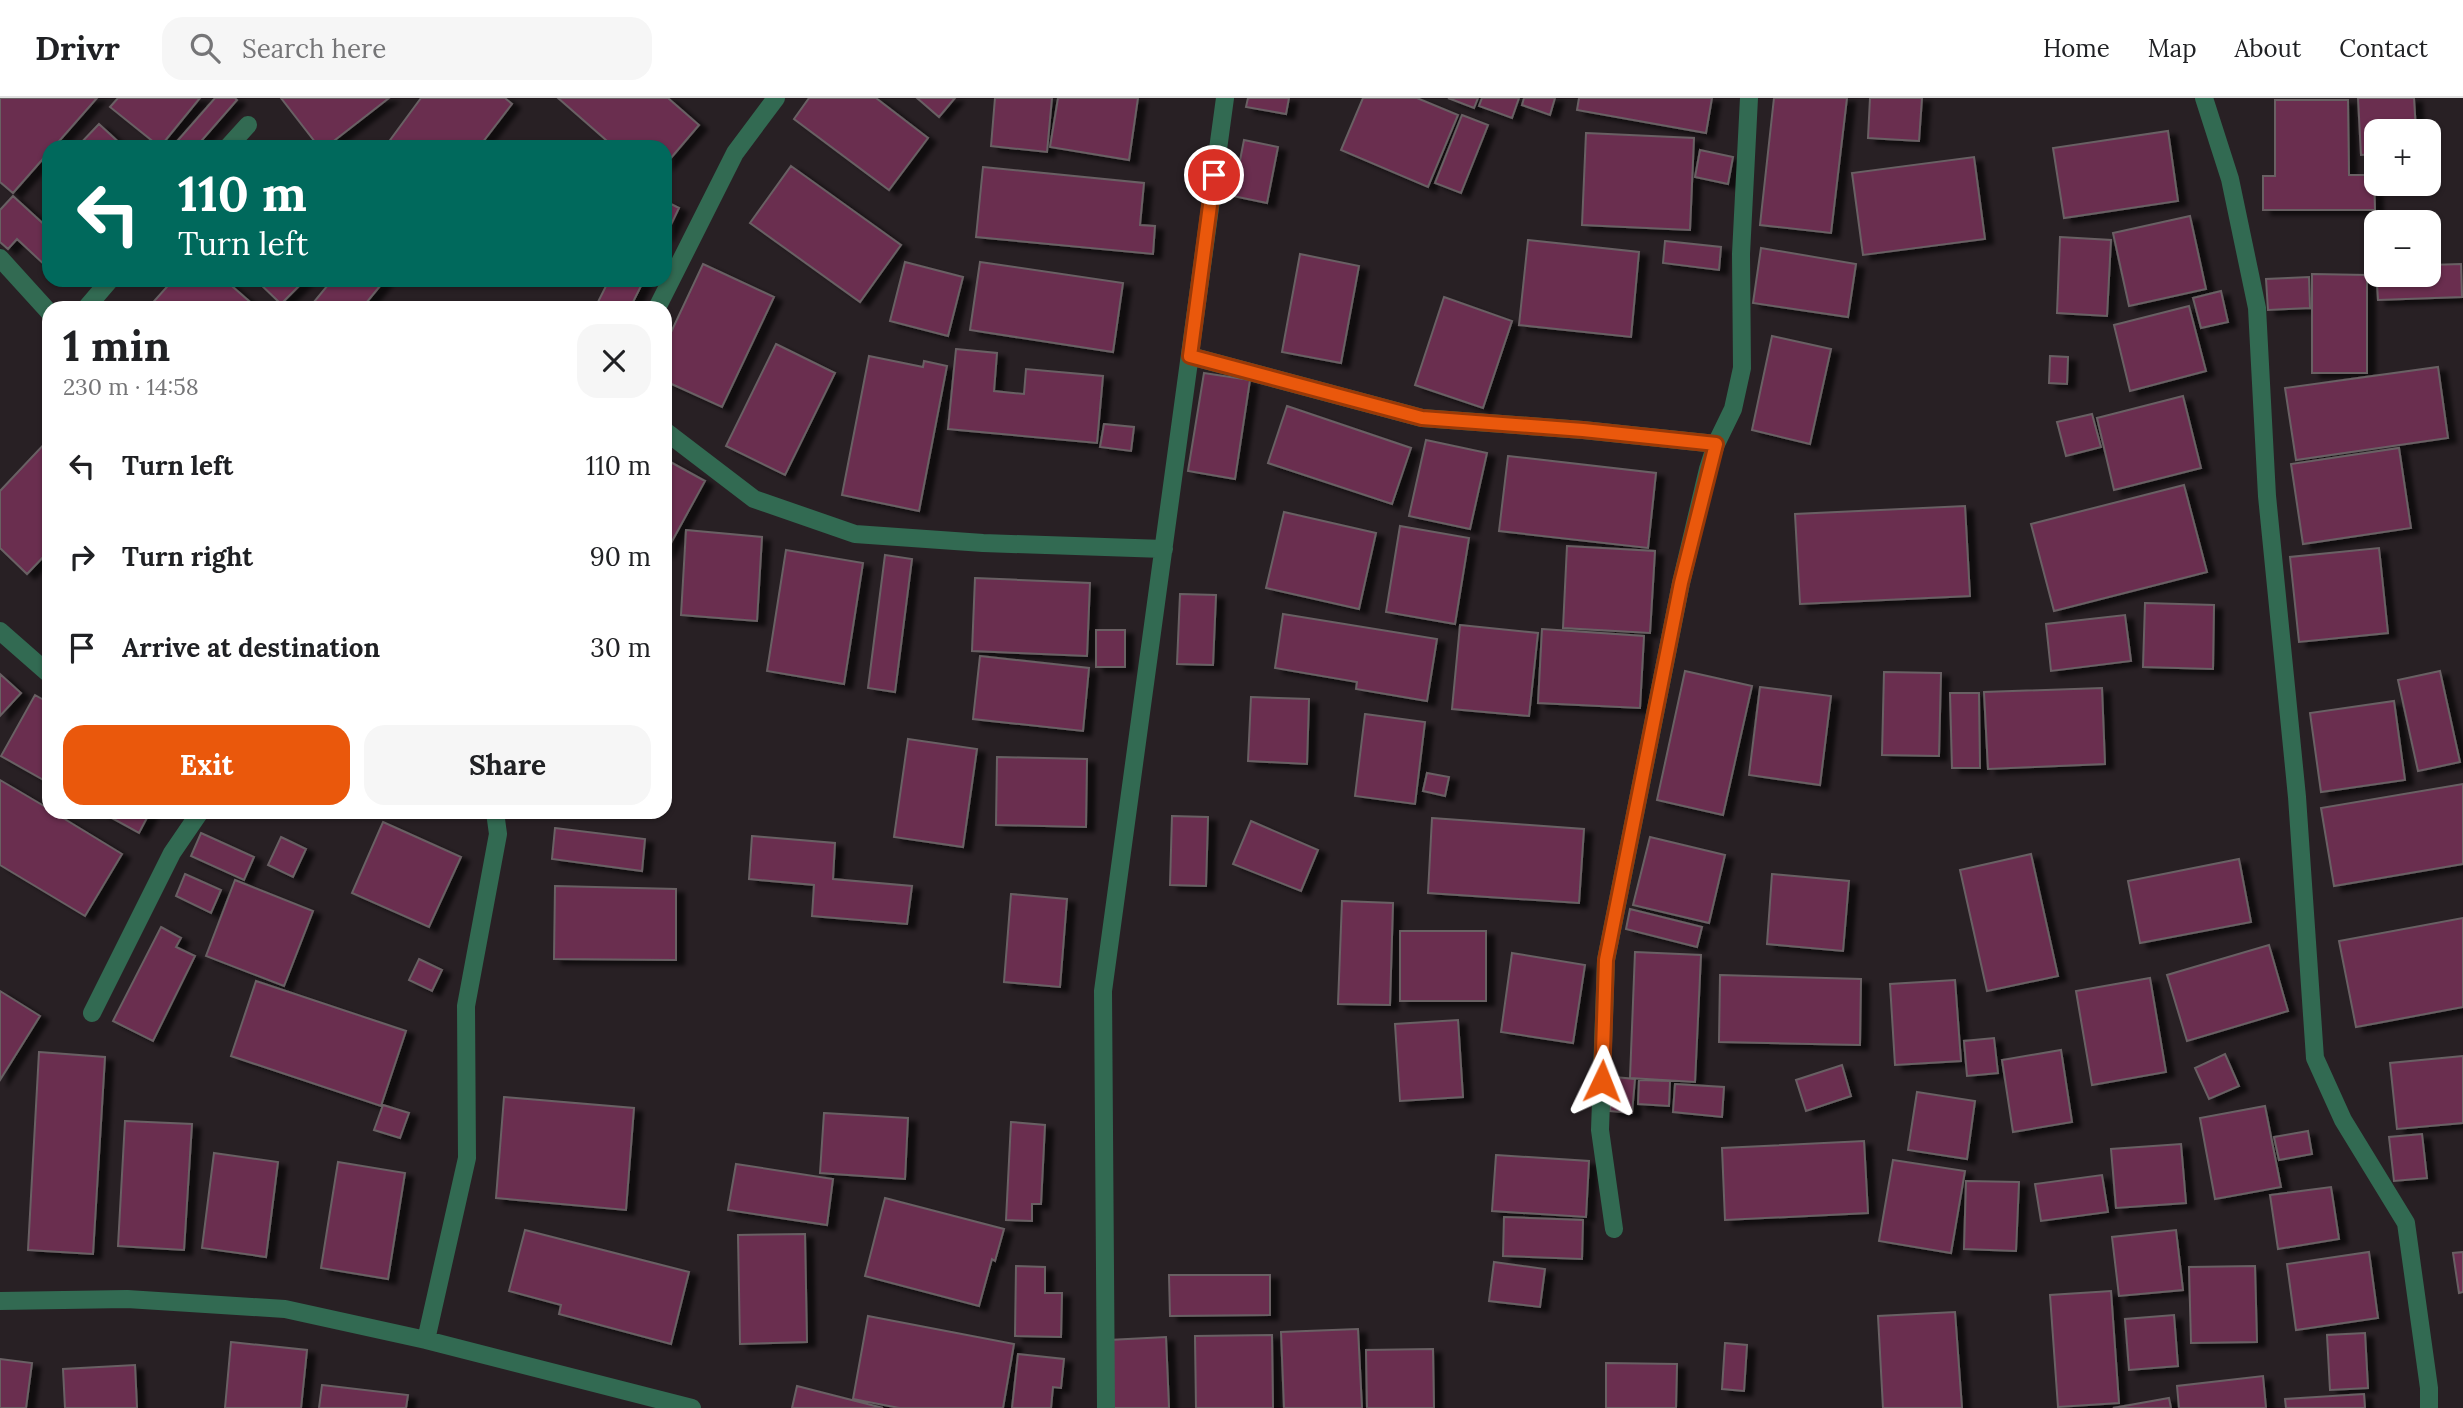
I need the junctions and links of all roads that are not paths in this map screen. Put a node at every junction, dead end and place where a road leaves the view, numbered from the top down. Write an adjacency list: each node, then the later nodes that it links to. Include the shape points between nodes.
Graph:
1 (776, 98): 8 (street, via 735,153)
2 (1224, 98): 12 (street)
3 (1749, 98): 14 (street, via 1741,254 1742,368 1733,409)
4 (2204, 98): 26 (street, via 2230,179 2257,308 2267,496 2297,797 2315,1058 2343,1120 2406,1223)
5 (248, 125): 6 (street)
6 (234, 140)
7 (0, 258): 11 (street)
8 (672, 278)
9 (104, 287): 10 (street)
10 (92, 301)
11 (42, 304)
12 (1190, 356): 14 (street, via 1422,418); 15 (street)
13 (672, 436): 15 (street, via 754,499 855,534)
14 (1716, 444): 21 (street, via 1681,583 1606,960 1600,1130)
15 (1164, 549): 25 (street, via 1104,991)
16 (0, 631): 17 (street)
17 (42, 668)
18 (195, 819): 20 (street, via 172,853)
19 (496, 819): 23 (street, via 498,834 466,1006 467,1158)
20 (92, 1013)
21 (1614, 1229)
22 (0, 1301): 23 (street, via 127,1299 285,1309)
23 (426, 1340): 24 (street)
24 (692, 1408)
25 (1107, 1408)
26 (2429, 1408)

